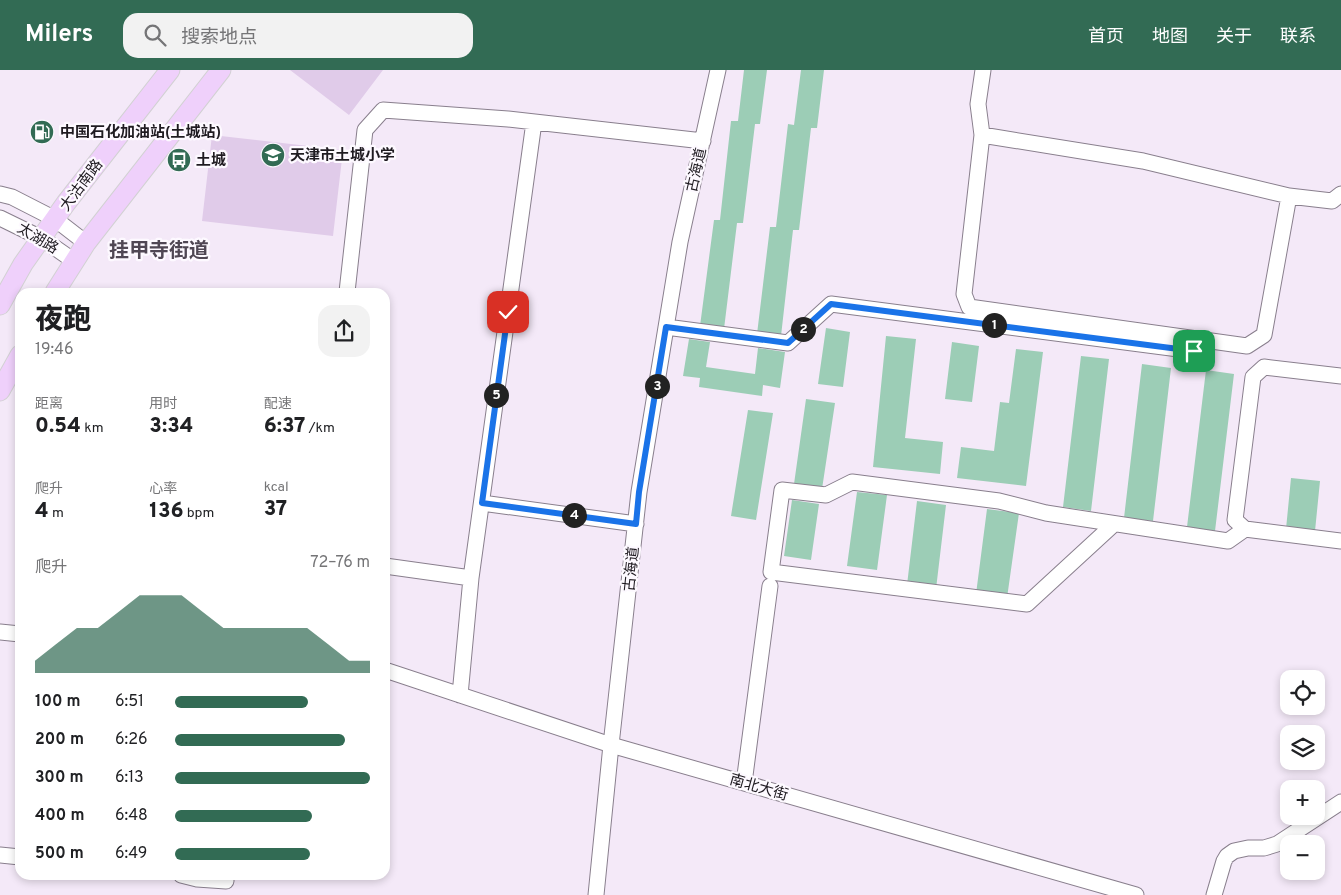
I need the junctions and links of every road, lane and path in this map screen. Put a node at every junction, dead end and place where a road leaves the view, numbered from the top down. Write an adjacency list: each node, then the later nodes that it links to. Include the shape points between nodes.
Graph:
1 (170, 70): 12 (main road, 大沽南路)
2 (221, 70): 14 (main road)
3 (718, 70): 7 (street, 古海道)
4 (983, 70): 6 (street, via 978,104)
5 (534, 122): 7 (street); 17 (street, via 383,110 365,130); 24 (street)
6 (982, 135): 10 (street, via 1143,161); 10 (street, via 964,294 969,307 1246,346 1264,335)
7 (703, 141): 19 (street, 古海道, via 680,242)
8 (0, 194): 12 (street, 太湖路)
9 (1341, 194): 10 (street, via 1332,201)
10 (1289, 196)
11 (0, 218): 13 (street, 太湖路)
12 (55, 219): 13 (main road, 大沽南路); 14 (street, 太湖路)
13 (41, 238): 15 (street, 太湖路); 18 (main road, 大沽南路)
14 (86, 243): 15 (main road)
15 (74, 261): 16 (main road)
16 (57, 288)
17 (347, 288)
18 (0, 305)
19 (666, 327): 20 (street, via 788,343 831,304); 25 (street, 古海道)
20 (1194, 351)
21 (15, 364): 23 (main road)
22 (1341, 376): 27 (street, via 1264,368 1252,377 1235,520)
23 (0, 390)
24 (482, 503): 25 (street); 30 (street)
25 (636, 524): 36 (street, 古海道)
26 (1114, 524): 26 (street, via 1046,513 999,501 852,482 826,495 782,490 771,572 1027,604); 27 (street, via 1228,541)
27 (1245, 529): 28 (street)
28 (1341, 541)
29 (390, 567): 30 (street)
30 (472, 578): 35 (street)
31 (770, 586): 37 (street)
32 (0, 632): 33 (street)
33 (15, 634)
34 (390, 672): 35 (street, 南北大街)
35 (460, 695): 36 (street, 南北大街)
36 (611, 745): 37 (street, 南北大街); 43 (street, 古海道)
37 (744, 783): 44 (street, 南北大街)
38 (1341, 802): 45 (street, via 1277,844 1234,851 1227,856)
39 (0, 855): 40 (street)
40 (15, 856)
41 (212, 880): 42 (street)
42 (226, 880)
43 (596, 895)
44 (1136, 895)
45 (1214, 895)

